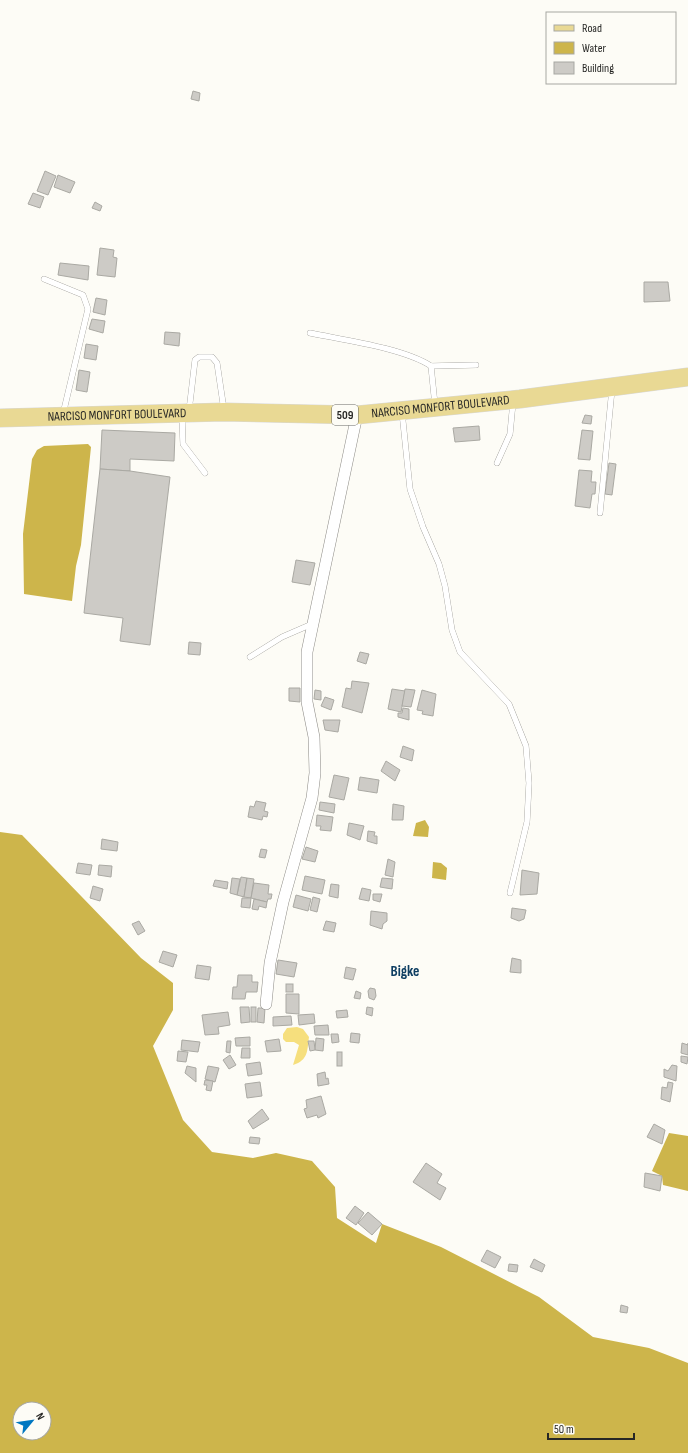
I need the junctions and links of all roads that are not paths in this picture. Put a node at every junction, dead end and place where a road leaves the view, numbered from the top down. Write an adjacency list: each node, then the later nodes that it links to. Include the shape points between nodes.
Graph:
1 (44, 279): 13 (lane, via 83,295 88,309)
2 (310, 333): 4 (lane, via 403,354)
3 (476, 365): 4 (lane)
4 (431, 366): 8 (lane)
5 (688, 377): 6 (main road, NARCISO MONFORT BOULEVARD / 509)
6 (612, 387): 7 (main road, NARCISO MONFORT BOULEVARD / 509); 17 (lane)
7 (513, 400): 8 (main road, NARCISO MONFORT BOULEVARD / 509); 15 (lane, via 510,434)
8 (435, 407): 10 (main road, NARCISO MONFORT BOULEVARD / 509)
9 (224, 412): 11 (main road, NARCISO MONFORT BOULEVARD / 509); 11 (lane, via 217,363 212,357 198,357 195,360); 12 (main road, NARCISO MONFORT BOULEVARD / 509)
10 (402, 412): 12 (main road, NARCISO MONFORT BOULEVARD / 509); 20 (lane, via 410,488 439,564 452,630 460,652 509,704 526,746 530,783 527,822)
11 (185, 413): 13 (main road, NARCISO MONFORT BOULEVARD / 509); 16 (lane, via 183,444)
12 (357, 415): 18 (street)
13 (62, 416): 14 (main road, NARCISO MONFORT BOULEVARD / 509)
14 (0, 418)
15 (497, 463)
16 (205, 473)
17 (600, 513)
18 (313, 624): 19 (lane, via 282,637); 21 (street, via 307,652 307,702 314,737 315,773 312,798 283,902 270,963)
19 (250, 657)
20 (510, 893)
21 (266, 1004)

